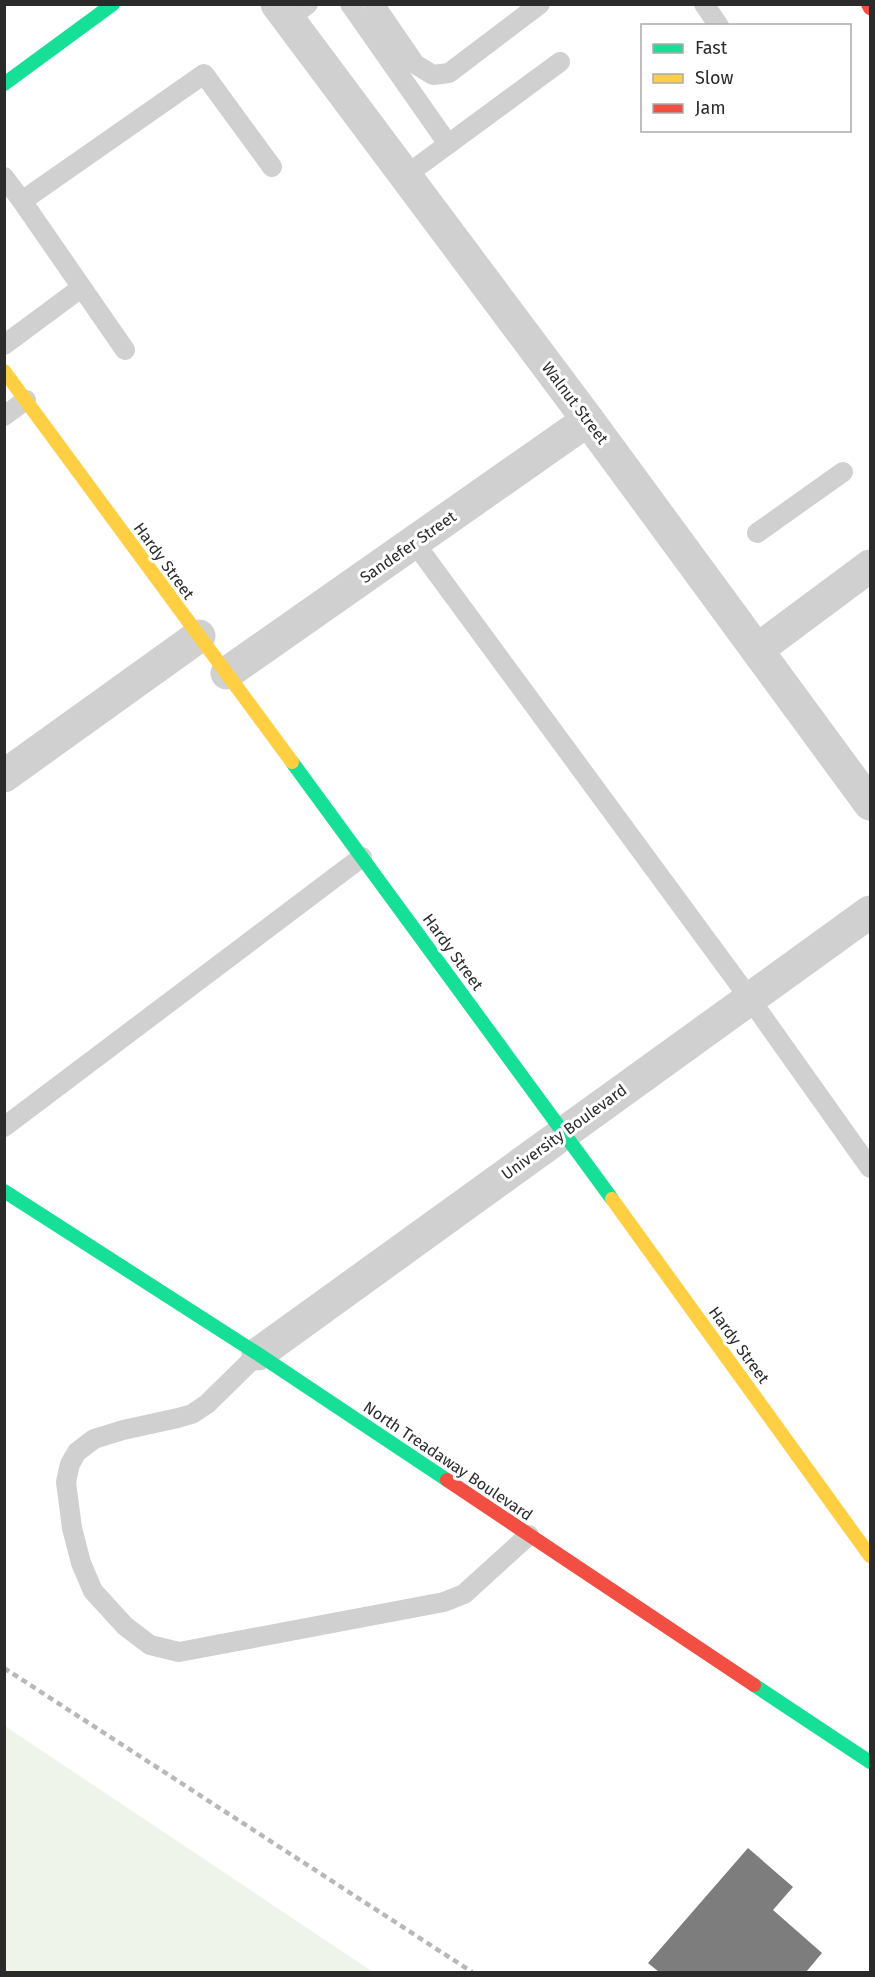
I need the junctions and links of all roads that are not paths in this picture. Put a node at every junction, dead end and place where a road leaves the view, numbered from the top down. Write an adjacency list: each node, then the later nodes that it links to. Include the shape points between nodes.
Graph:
1 (113, 4): 9 (street)
2 (350, 4): 10 (lane)
3 (374, 4): 4 (lane, via 415,64 433,75 449,73)
4 (540, 4)
5 (704, 4): 7 (lane)
6 (291, 9): 12 (street, Walnut Street)
7 (718, 24)
8 (560, 62): 10 (lane)
9 (4, 84)
10 (448, 144): 12 (lane)
11 (272, 167): 14 (lane, via 204,74)
12 (405, 176): 21 (street, Walnut Street)
13 (4, 177): 14 (lane)
14 (22, 201): 15 (lane)
15 (81, 288): 16 (lane); 17 (lane)
16 (4, 345)
17 (125, 350)
18 (4, 371): 19 (street, Hardy Street)
19 (26, 400): 20 (lane); 26 (street, Hardy Street)
20 (4, 416)
21 (588, 420): 24 (street, Sandefer Street); 27 (street, Walnut Street)
22 (843, 472): 23 (lane)
23 (757, 533)
24 (414, 542): 28 (street, Sandefer Street); 33 (lane)
25 (870, 566): 27 (street)
26 (199, 636): 28 (street, Hardy Street); 29 (street)
27 (757, 650): 30 (street, Walnut Street)
28 (227, 672): 31 (street, Hardy Street)
29 (4, 776)
30 (870, 804)
31 (362, 857): 34 (lane); 35 (street, Hardy Street)
32 (870, 912): 33 (street, University Boulevard)
33 (750, 999): 35 (street, University Boulevard); 36 (lane)
34 (4, 1127)
35 (564, 1132): 38 (street, University Boulevard); 40 (street, Hardy Street)
36 (870, 1168)
37 (4, 1191): 38 (street, North Treadaway Boulevard)
38 (258, 1354): 39 (street, North Treadaway Boulevard); 39 (lane, via 207,1404 192,1413 94,1439 77,1452 70,1464 66,1482 72,1528 93,1591 124,1626 150,1645 179,1652 444,1602 464,1594)
39 (529, 1535): 41 (street, North Treadaway Boulevard)
40 (870, 1556)
41 (870, 1762)

